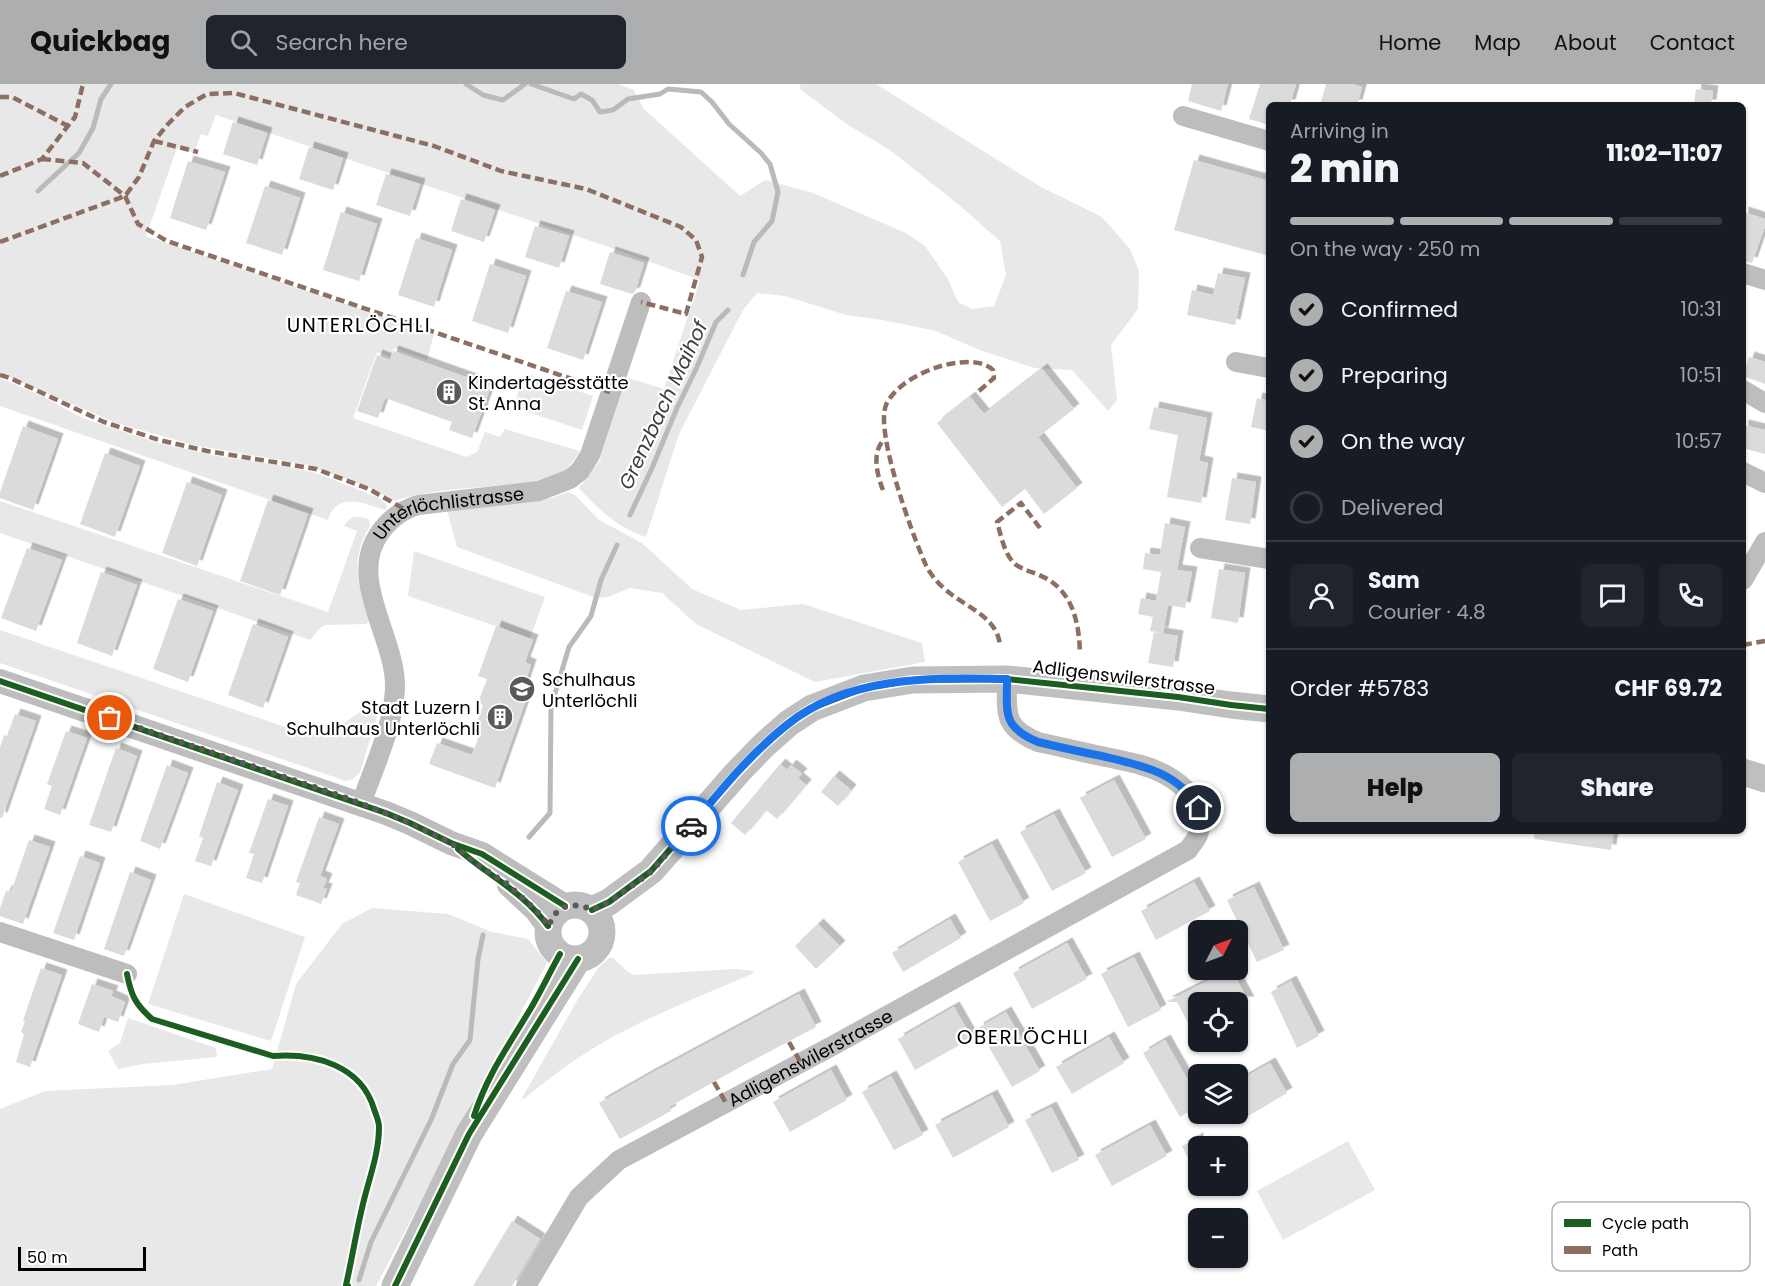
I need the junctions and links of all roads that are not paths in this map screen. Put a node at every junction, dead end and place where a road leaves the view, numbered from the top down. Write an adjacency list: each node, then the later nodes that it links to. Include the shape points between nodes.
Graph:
1 (1183, 116): 2 (street)
2 (1266, 140)
3 (1746, 274): 4 (street)
4 (1765, 280)
5 (641, 302): 21 (street, Unterlöchlistrasse, via 590,455 580,471 539,491 404,509 374,540 368,576 393,665 395,687 390,721)
6 (1236, 362): 7 (street)
7 (1266, 367)
8 (1746, 392): 9 (street)
9 (1765, 403)
10 (1746, 474): 11 (street)
11 (1765, 483)
12 (1765, 542): 15 (street)
13 (1200, 548): 14 (street)
14 (1266, 559)
15 (1746, 574)
16 (1007, 679): 18 (main road, Adligenswilerstrasse); 23 (main road, Adligenswilerstrasse, via 913,680 864,688 812,708 763,746 651,872 637,898); 28 (street, Adligenswilerstrasse, via 1007,712 1012,726 1023,736 1143,765 1163,774 1192,796 1201,821 1188,850 619,1160 579,1197)
17 (0, 681): 21 (street)
18 (1266, 709)
19 (1746, 773): 20 (main road)
20 (1765, 779)
21 (361, 804): 22 (street, via 451,843 536,910)
22 (557, 916): 23 (main road, via 574,904 584,906); 25 (main road, via 548,937 552,946)
23 (597, 920): 25 (main road, via 601,940 596,949 588,956)
24 (0, 932): 26 (street)
25 (569, 956): 27 (main road, via 502,1053 482,1093 469,1134)
26 (127, 974)
27 (395, 1286)
28 (526, 1286)

